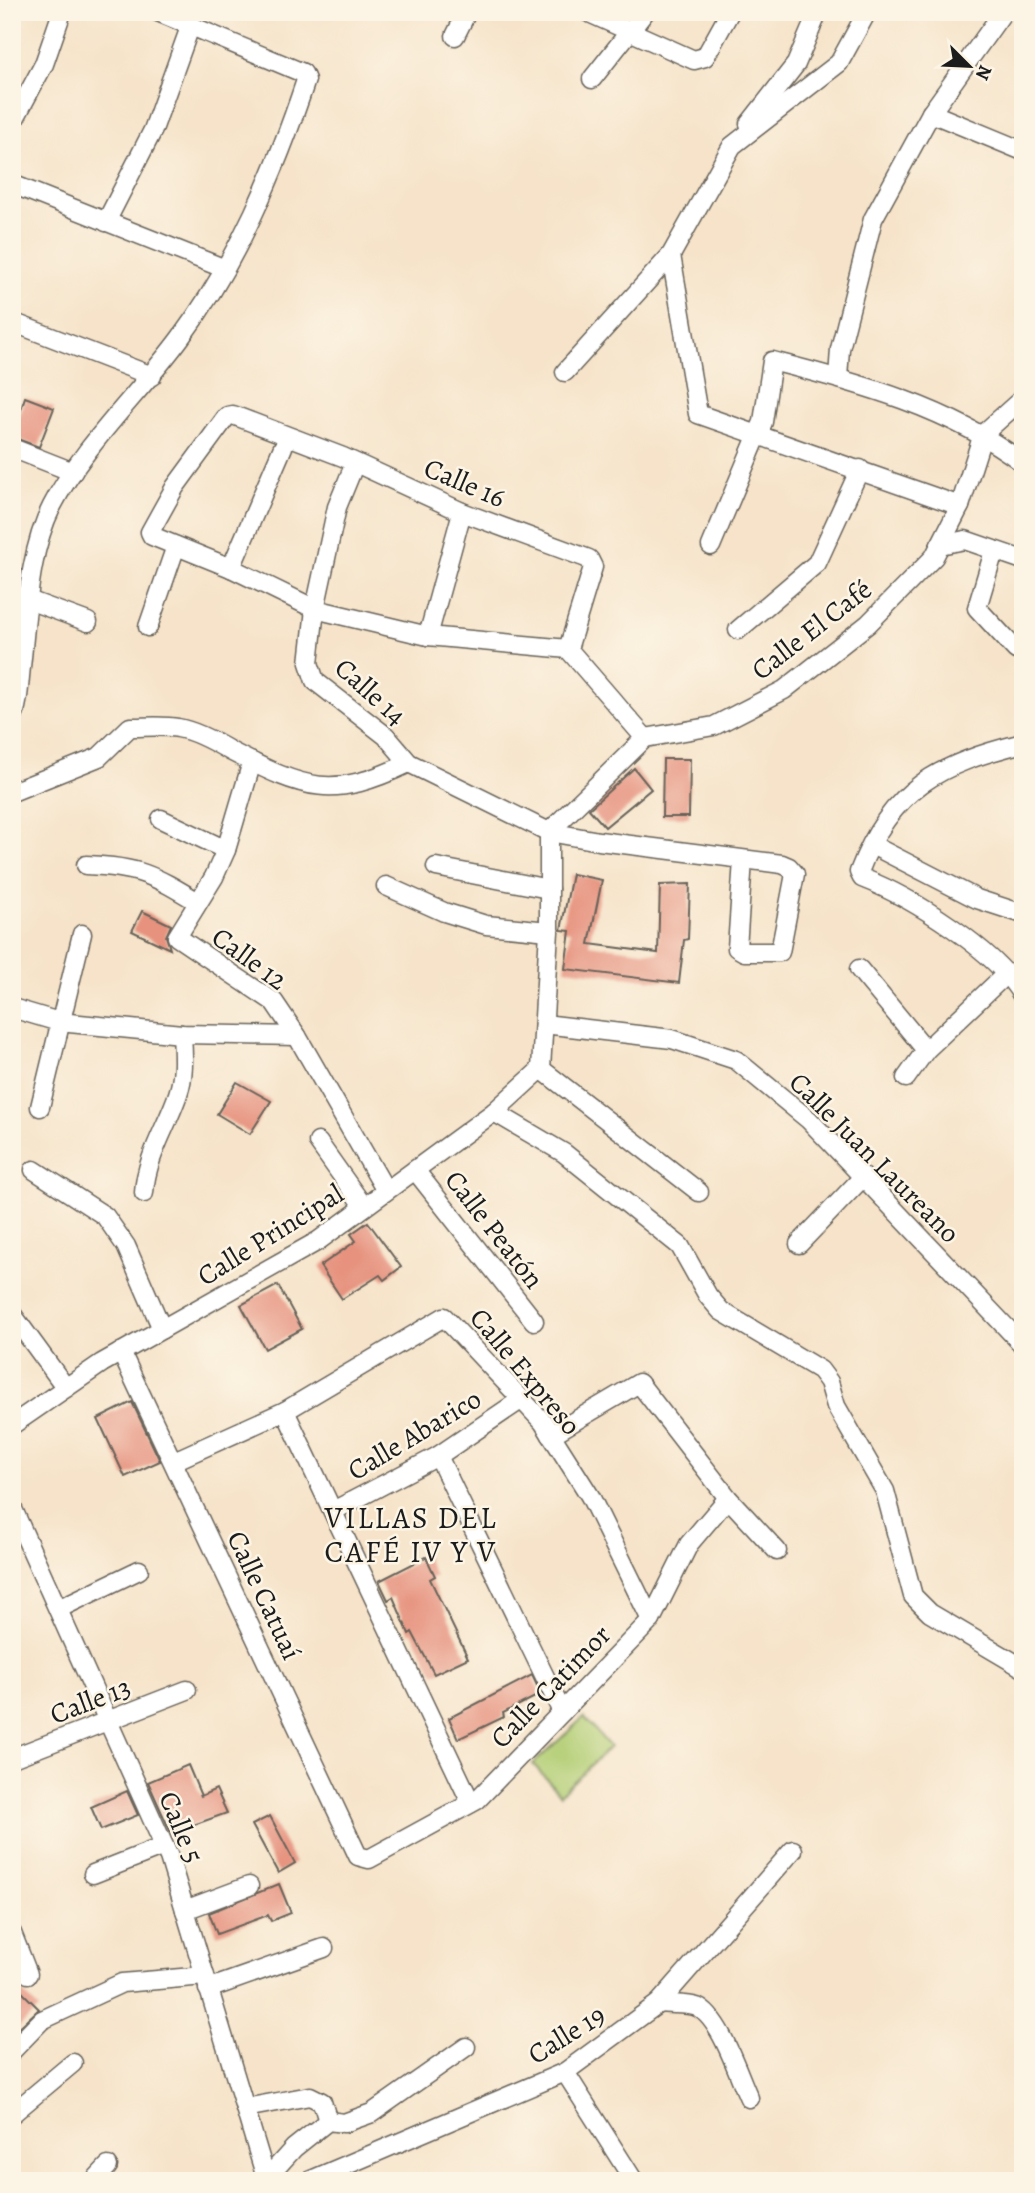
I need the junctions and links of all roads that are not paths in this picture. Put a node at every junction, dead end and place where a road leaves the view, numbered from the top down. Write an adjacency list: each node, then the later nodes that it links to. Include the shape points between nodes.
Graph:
1 (62, 12): 15 (street, via 44,64)
2 (158, 12): 10 (street)
3 (467, 12): 12 (street)
4 (587, 12): 11 (street)
5 (645, 12): 11 (street)
6 (730, 12): 11 (street, via 699,60)
7 (818, 12): 17 (street, via 796,64)
8 (867, 12): 17 (street, via 839,63)
9 (1003, 12): 14 (street)
10 (190, 27): 19 (street, via 153,130); 21 (street, via 303,73 306,80 265,193)
11 (628, 33): 13 (street)
12 (455, 36)
13 (592, 79)
14 (931, 113): 16 (street); 25 (street, via 873,219)
15 (12, 124)
16 (1020, 144)
17 (732, 146): 20 (street)
18 (12, 184): 19 (street)
19 (106, 222): 21 (street)
20 (671, 256): 23 (street); 28 (street, via 698,414)
21 (223, 268): 24 (street)
22 (12, 322): 24 (street)
23 (565, 372)
24 (152, 376): 34 (street)
25 (838, 378): 27 (street); 28 (street, via 772,361 763,422)
26 (1023, 398): 27 (street)
27 (983, 434): 32 (street); 35 (street, Calle El Café)
28 (755, 436): 33 (street); 39 (street)
29 (283, 447): 42 (street)
30 (12, 448): 34 (street)
31 (355, 463): 36 (street, Calle 16); 38 (street, Calle 16, via 227,416 175,487 150,533); 44 (street, Calle 14, via 337,507)
32 (1023, 463)
33 (860, 469): 35 (street); 47 (street, via 817,563)
34 (73, 472): 43 (street, via 46,520)
35 (960, 506): 37 (street, Calle El Café)
36 (462, 512): 48 (street); 49 (street, Calle 16, via 589,559 593,567)
37 (940, 545): 40 (street, via 965,540); 52 (street, Calle El Café, via 934,557 868,624 784,690 714,726)
38 (176, 546): 42 (street); 46 (street)
39 (711, 546)
40 (995, 551): 41 (street); 50 (street, via 977,608)
41 (1023, 560)
42 (231, 568): 44 (street)
43 (20, 597): 45 (street); 51 (street)
44 (315, 609): 48 (street); 55 (street, Calle 14, via 309,663 315,681 386,736)
45 (88, 622)
46 (148, 627)
47 (738, 630)
48 (428, 636): 49 (street)
49 (568, 649): 52 (street)
50 (1016, 650)
51 (12, 719)
52 (645, 738): 58 (street)
53 (1023, 743): 59 (street, via 972,755 916,785)
54 (252, 762): 55 (street, via 313,787 334,788); 56 (street, via 179,728 130,727 99,757); 60 (street, Calle 12)
55 (409, 763): 58 (street, Calle 14)
56 (12, 792)
57 (162, 819): 60 (street)
58 (549, 832): 61 (street, Calle 14); 65 (street)
59 (872, 845): 67 (street, via 977,899); 71 (street, via 859,872 862,878 940,918)
60 (226, 850): 66 (street, Calle 12)
61 (743, 860): 61 (street, Calle 14, via 737,948 780,952 795,874 782,864)
62 (86, 865): 66 (street, via 125,866 156,877)
63 (436, 867): 65 (street)
64 (386, 886): 68 (street, via 486,925)
65 (549, 889): 68 (street)
66 (198, 902): 77 (street, Calle 12, via 177,937 274,1002)
67 (1023, 914)
68 (549, 932): 75 (street)
69 (82, 934): 74 (street)
70 (859, 969): 78 (street)
71 (1006, 974): 72 (street); 78 (street)
72 (1023, 997)
73 (12, 1008): 74 (street)
74 (59, 1022): 76 (street); 81 (street)
75 (544, 1024): 79 (street); 86 (street, Calle Juan Laureano, via 672,1039 736,1060 808,1120)
76 (182, 1034): 77 (street); 89 (street, via 184,1068 179,1092 153,1150)
77 (297, 1036): 87 (street, Calle 12)
78 (926, 1050): 80 (street)
79 (541, 1069): 82 (street, Calle Principal); 88 (street)
80 (905, 1078)
81 (40, 1107)
82 (494, 1112): 85 (street, Calle Principal); 111 (street, via 564,1153 680,1246 721,1311 820,1370 884,1491 913,1596 930,1612)
83 (318, 1143): 90 (street)
84 (34, 1170): 94 (street, via 105,1216 125,1246)
85 (415, 1170): 87 (street, Calle Principal); 93 (street, Calle Peatón)
86 (863, 1177): 91 (street); 95 (street, Calle Juan Laureano)
87 (386, 1191): 90 (street, Calle Principal)
88 (699, 1192)
89 (144, 1193)
90 (365, 1207): 94 (street, Calle Principal, via 318,1241)
91 (799, 1244)
92 (12, 1314): 97 (street)
93 (534, 1321)
94 (162, 1329): 96 (street, Calle Principal)
95 (1023, 1345)
96 (121, 1352): 97 (street, Calle Principal); 103 (street, Calle Catuaí)
97 (66, 1388): 100 (street, Calle Principal)
98 (522, 1399): 99 (street, Calle Expreso, via 444,1317); 101 (street, Calle Expreso); 102 (street, Calle Abarico)
99 (285, 1410): 103 (street, Calle Expreso); 106 (street)
100 (12, 1425)
101 (551, 1435): 104 (street, via 639,1382); 110 (street, Calle Expreso, via 590,1496)
102 (438, 1456): 106 (street, Calle Abarico); 113 (street)
103 (174, 1461): 119 (street, Calle Catuaí)
104 (728, 1498): 107 (street); 110 (street, Calle Catimor, via 689,1544)
105 (12, 1507): 109 (street, Calle 5)
106 (333, 1511): 116 (street)
107 (777, 1551)
108 (139, 1570): 109 (street)
109 (58, 1609): 114 (street, Calle 5)
110 (650, 1619): 113 (street, Calle Catimor)
111 (1023, 1668)
112 (187, 1690): 114 (street, Calle 13)
113 (562, 1712): 116 (street, Calle Catimor)
114 (108, 1721): 115 (street, Calle 13); 117 (street, Calle 5)
115 (12, 1758)
116 (471, 1803): 119 (street, Calle Catimor)
117 (164, 1846): 120 (street); 122 (street, Calle 5)
118 (793, 1850): 127 (street, Calle 19)
119 (363, 1859)
120 (93, 1874)
121 (249, 1886): 122 (street)
122 (185, 1910): 126 (street, Calle 5)
123 (12, 1933): 125 (street)
124 (324, 1948): 126 (street)
125 (28, 1974)
126 (207, 1982): 129 (street, via 122,1983 42,2020); 133 (street, Calle 5)
127 (659, 2003): 131 (street, Calle 19); 132 (street, via 696,2006 709,2016)
128 (466, 2047): 135 (street, via 372,2113 344,2123)
129 (12, 2051)
130 (73, 2063): 134 (street)
131 (565, 2072): 139 (street, Calle 19); 140 (street)
132 (748, 2098)
133 (245, 2108): 135 (street, via 310,2096 322,2102); 137 (street, Calle 5)
134 (12, 2114)
135 (328, 2121): 137 (street, via 295,2148)
136 (108, 2166): 138 (street)
137 (267, 2180)
138 (93, 2181)
139 (309, 2181)
140 (634, 2181)

